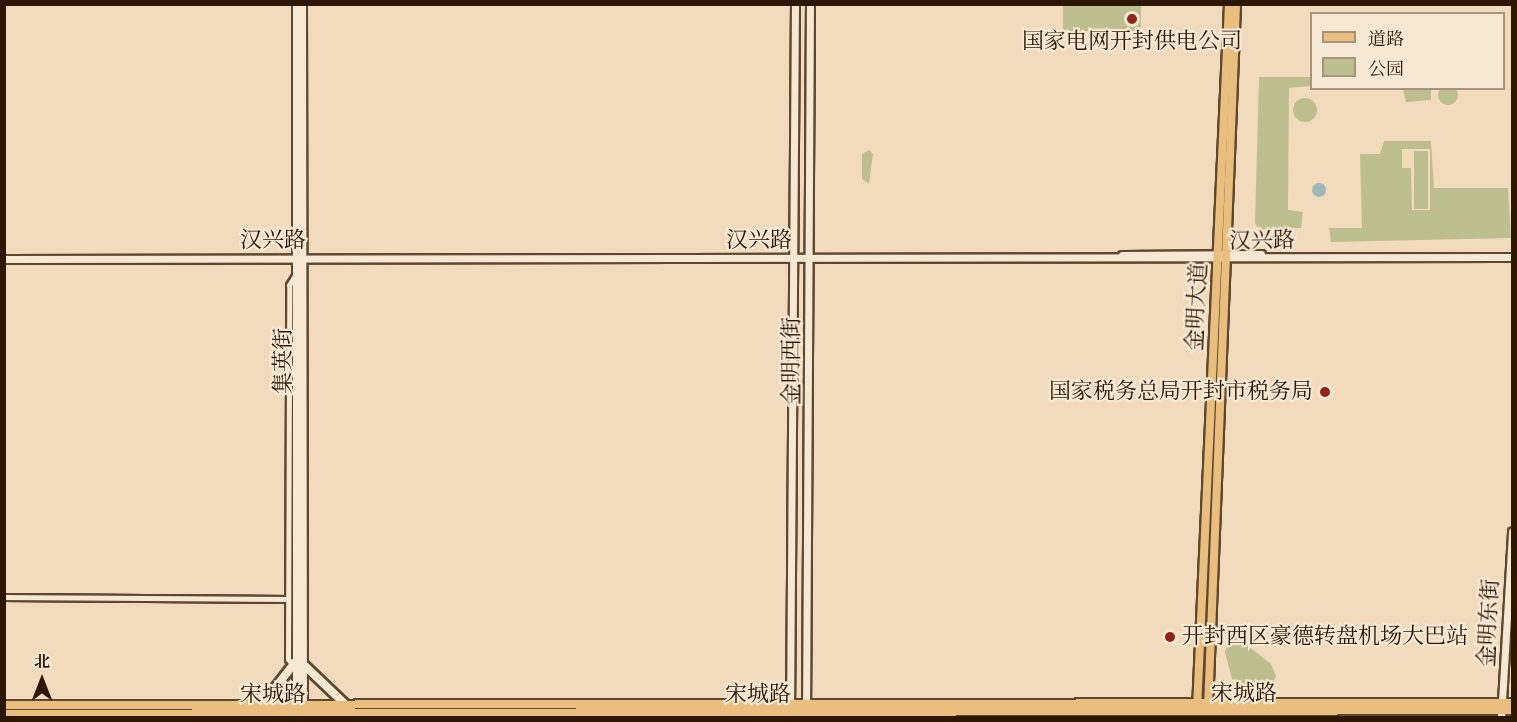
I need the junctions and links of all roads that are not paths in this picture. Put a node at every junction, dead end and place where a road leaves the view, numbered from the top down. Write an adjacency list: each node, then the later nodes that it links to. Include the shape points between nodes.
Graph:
1 (297, 4): 10 (main road, 集英街)
2 (302, 4): 10 (main road, 集英街)
3 (795, 4): 11 (street, 金明西街)
4 (810, 4): 12 (street, 金明西街)
5 (1229, 4): 9 (main road, 金明大道)
6 (1236, 4): 9 (main road, 金明大道)
7 (1512, 255): 9 (street, 汉兴路)
8 (4, 256): 10 (street, 汉兴路)
9 (1222, 256): 12 (street, 汉兴路); 22 (main road, 金明大道); 23 (main road, 金明大道)
10 (299, 257): 11 (street, 汉兴路); 13 (main road, 集英街); 17 (main road, 集英街)
11 (795, 257): 12 (street, 汉兴路); 27 (street, 金明西街)
12 (810, 257): 28 (street, 金明西街)
13 (297, 272): 16 (street, via 289,285); 17 (main road, 集英街)
14 (1512, 531): 20 (street, 金明东街)
15 (4, 597): 16 (street)
16 (288, 599): 17 (street, via 288,659)
17 (298, 665): 24 (main road); 25 (main road, 集英街); 26 (main road)
18 (1512, 703): 20 (main road, 宋城路)
19 (4, 705): 24 (main road, 宋城路)
20 (1502, 710): 21 (main road, 宋城路); 23 (main road, 宋城路)
21 (1512, 710)
22 (1197, 711): 23 (main road, 宋城路); 28 (main road, 宋城路)
23 (1208, 711)
24 (252, 712): 25 (main road, 宋城路); 29 (main road, 宋城路)
25 (300, 712): 26 (main road, 宋城路)
26 (344, 712): 27 (main road, 宋城路)
27 (790, 712): 28 (main road, 宋城路)
28 (807, 712)
29 (4, 714)

